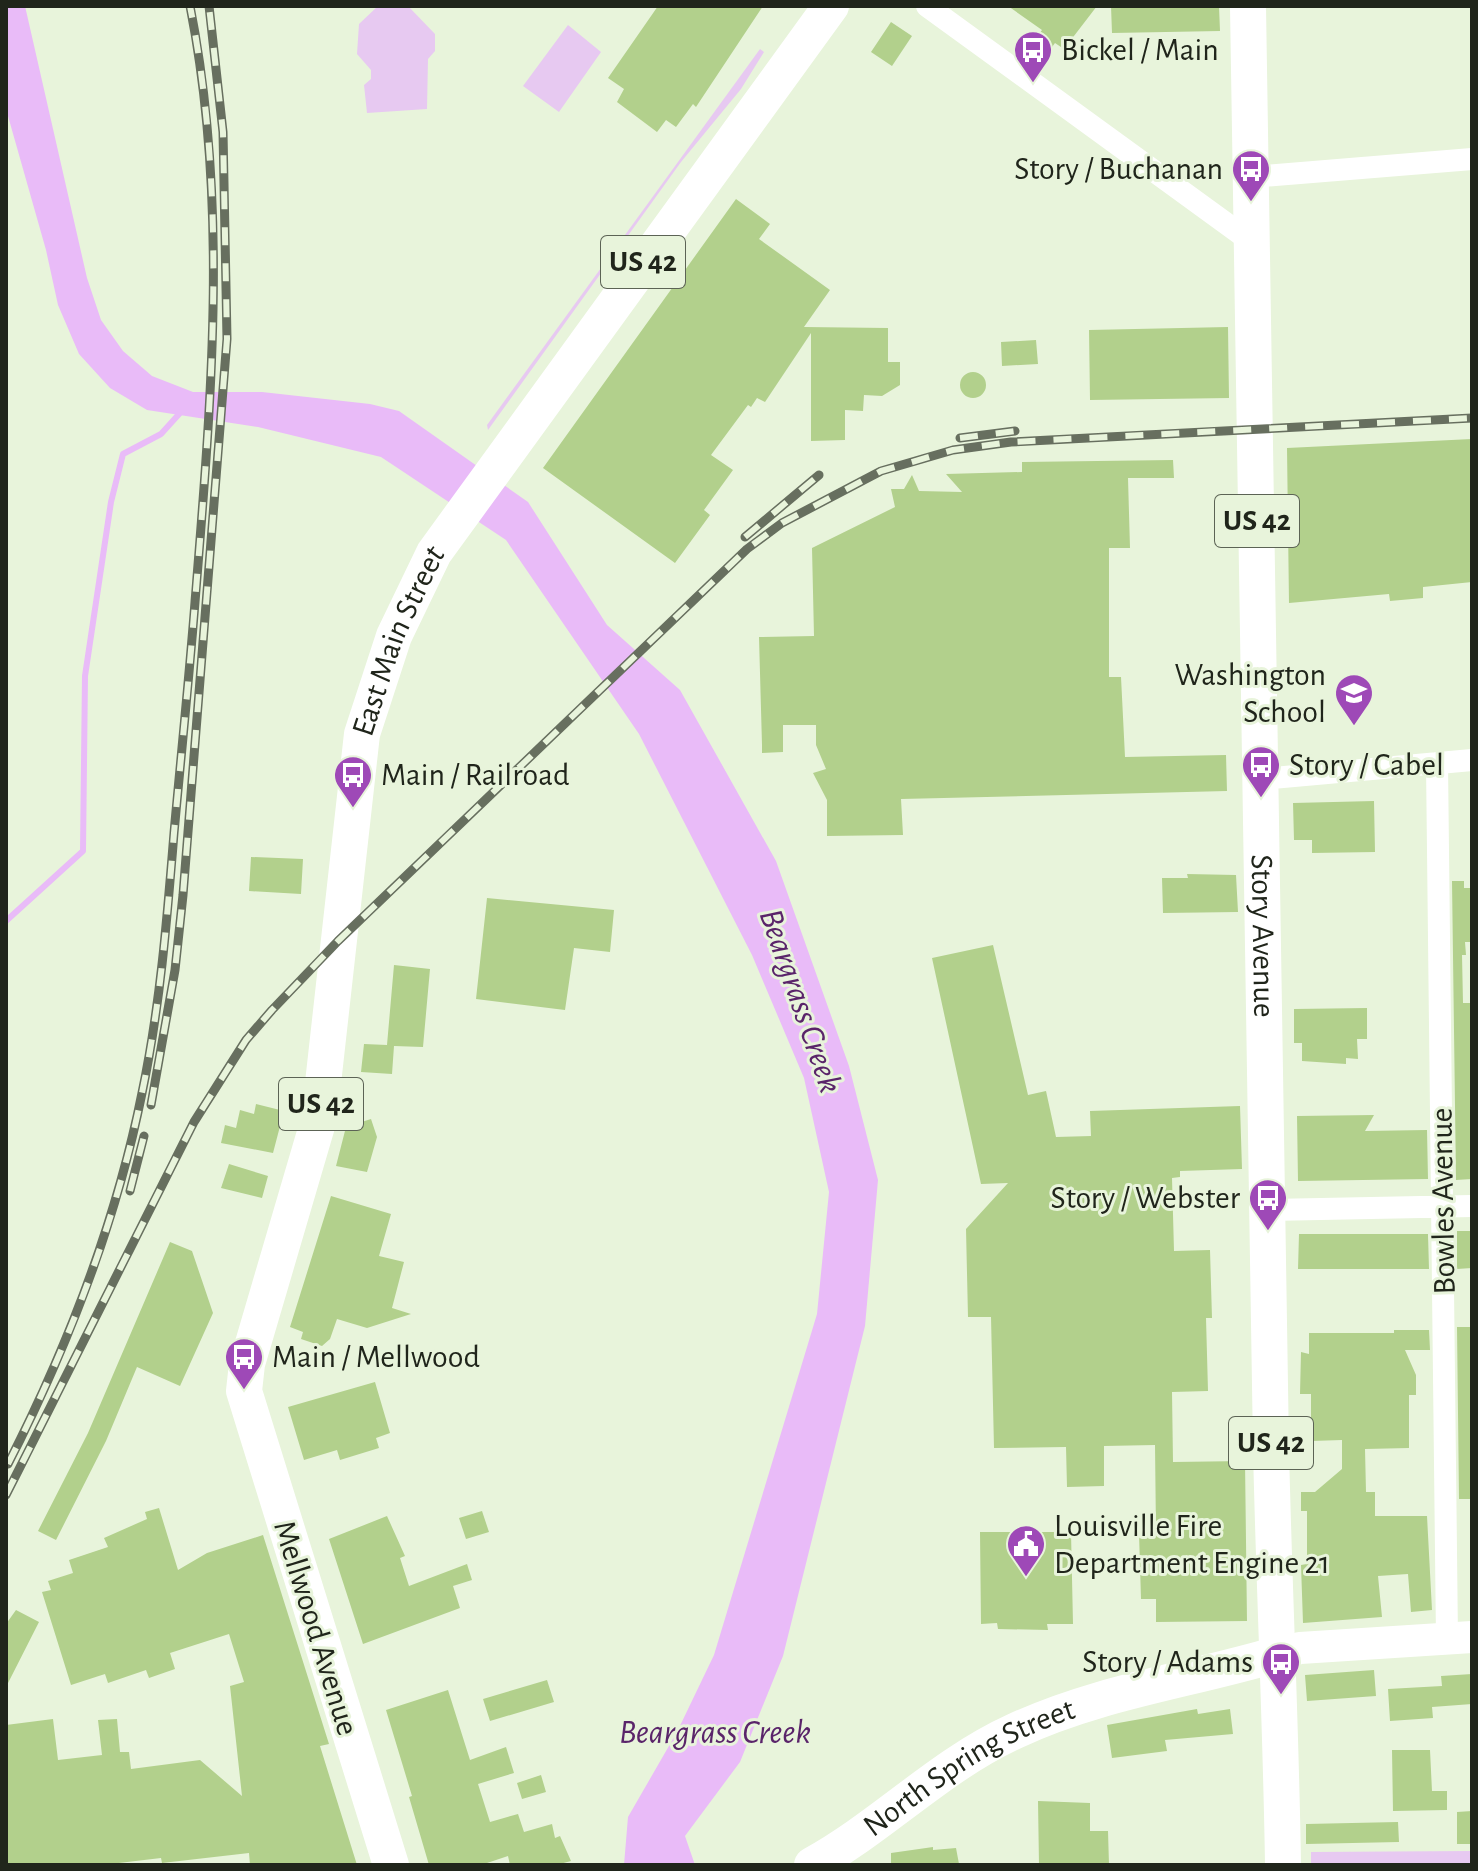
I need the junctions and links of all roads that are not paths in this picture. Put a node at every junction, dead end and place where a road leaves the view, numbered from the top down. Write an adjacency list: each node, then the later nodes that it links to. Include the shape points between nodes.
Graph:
1 (831, 6): 13 (main road, East Main Street / US 42, via 454,522 394,636 362,734 319,1119 247,1364)
2 (927, 6): 6 (street)
3 (1248, 6): 5 (main road, Story Avenue / US 42)
4 (1472, 159): 5 (street)
5 (1251, 177): 6 (main road, Story Avenue / US 42)
6 (1253, 243): 9 (main road, Story Avenue / US 42)
7 (1472, 760): 8 (street)
8 (1437, 763): 9 (street); 11 (street, Bowles Avenue)
9 (1261, 779): 12 (main road, Story Avenue / US 42)
10 (1472, 1206): 11 (street)
11 (1442, 1207): 12 (street); 14 (street, Bowles Avenue)
12 (1268, 1210): 15 (main road, Story Avenue / US 42)
13 (244, 1391): 16 (main road, Mellwood Avenue / US 42)
14 (1459, 1638): 15 (street, via 1300,1648)
15 (1278, 1654): 17 (main road, North Spring Street, via 1077,1707 1012,1732 947,1769 842,1849); 18 (main road, Story Avenue / US 42)
16 (391, 1865)
17 (812, 1865)
18 (1283, 1865)

